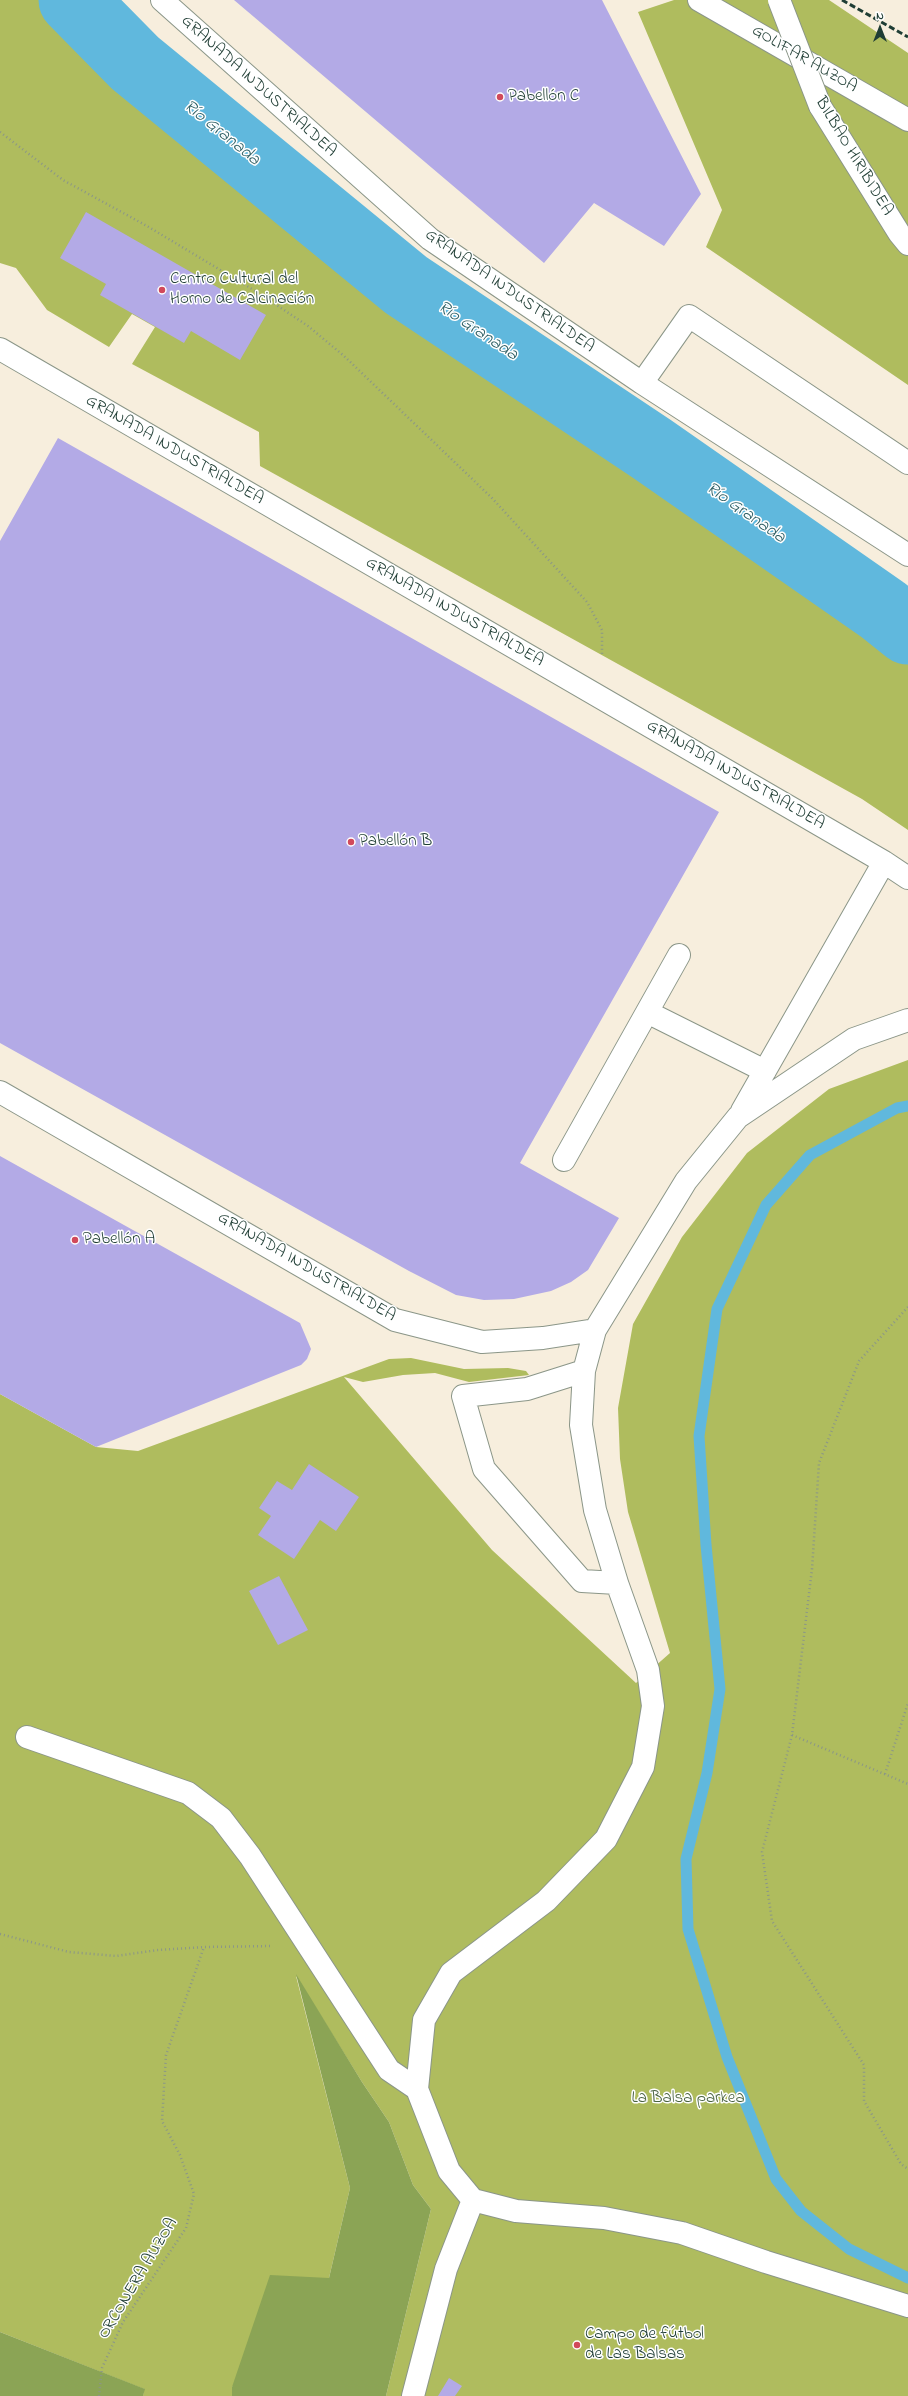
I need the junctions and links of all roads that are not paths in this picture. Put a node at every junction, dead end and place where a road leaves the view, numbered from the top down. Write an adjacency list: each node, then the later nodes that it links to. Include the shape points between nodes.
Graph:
1 (162, 0): 7 (street, GRANADA INDUSTRIALDEA, via 430,240)
2 (699, 0): 4 (street, GOLIFAR AUZOA)
3 (779, 0): 5 (street, BILBAO HIRIBIDEA, bridge, via 820,106)
4 (908, 120)
5 (908, 244)
6 (0, 350): 10 (street, GRANADA INDUSTRIALDEA)
7 (642, 383): 8 (street, via 689,316); 9 (street, GRANADA INDUSTRIALDEA)
8 (908, 463)
9 (908, 555)
10 (884, 862): 11 (street, GRANADA INDUSTRIALDEA); 15 (street)
11 (908, 878)
12 (679, 956): 13 (street)
13 (647, 1012): 15 (street); 18 (street)
14 (908, 1020): 17 (street, via 854,1039)
15 (765, 1071): 17 (street)
16 (0, 1092): 19 (street, GRANADA INDUSTRIALDEA, via 395,1320 482,1342 543,1338)
17 (738, 1117): 19 (street, via 686,1181)
18 (564, 1160)
19 (595, 1330): 20 (street)
20 (584, 1371): 21 (street, via 580,1425 595,1510); 21 (street, via 527,1389 463,1396 484,1468 582,1581)
21 (617, 1583): 23 (street, via 648,1670 653,1706 643,1767 606,1839 546,1901 451,1973 424,2020)
22 (27, 1737): 23 (street, via 188,1793 216,1814 250,1856 389,2070)
23 (417, 2089): 24 (street, via 449,2171)
24 (473, 2200): 25 (street, via 516,2211 604,2218 682,2233); 26 (street, via 446,2269)
25 (908, 2306)
26 (413, 2396)

